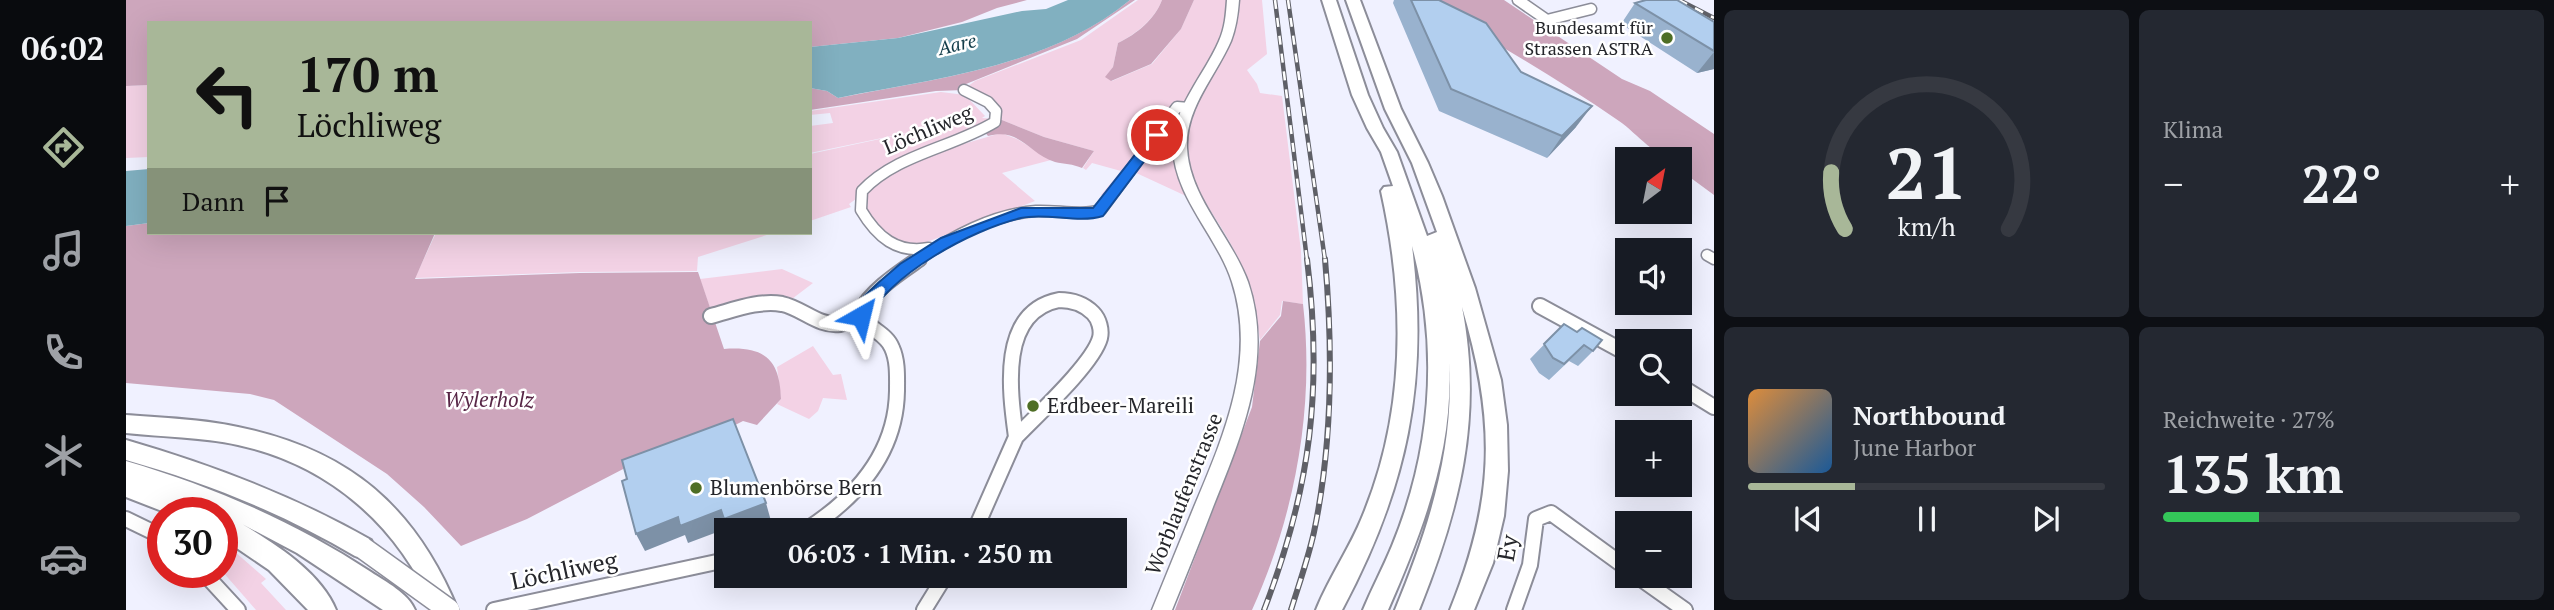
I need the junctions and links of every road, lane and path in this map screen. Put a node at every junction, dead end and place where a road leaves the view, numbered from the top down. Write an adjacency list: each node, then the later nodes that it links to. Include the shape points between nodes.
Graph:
1 (1233, 0): 7 (main road, Worblaufenstrasse, via 1227,36)
2 (1329, 0): 8 (highway)
3 (1353, 0): 9 (highway)
4 (1518, 0): 5 (street, via 1546,20)
5 (1591, 9)
6 (964, 90): 10 (street, Löchliweg, via 993,106 995,122 961,141 886,169 867,184 859,201 867,218 899,250 906,253)
7 (1189, 108): 10 (street, Löchliweg, via 1177,107 1097,213 1021,213); 39 (main road, Worblaufenstrasse, via 1182,128 1182,162 1236,272 1249,313 1250,354 1237,424)
8 (1373, 124): 40 (highway, via 1404,248 1409,349 1401,419 1389,469 1372,520); 41 (highway, via 1388,150 1429,274 1441,374 1437,434 1423,494)
9 (1400, 127): 42 (highway, via 1404,152 1454,302 1462,381 1451,484); 43 (highway, via 1416,153 1468,292 1496,400 1496,496 1482,561)
10 (936, 247): 13 (street, Löchliweg, via 869,300)
11 (1540, 306): 14 (street)
12 (711, 316): 13 (street, via 770,303 832,323)
13 (861, 316): 23 (street, via 894,352 898,402 886,449 868,478)
14 (1615, 347)
15 (1692, 393): 16 (street)
16 (1714, 407)
17 (126, 424): 33 (highway, via 238,436 328,468 372,499 401,528 426,564)
18 (1016, 437): 18 (street, via 1072,378 1100,338 1099,321 1083,305 1051,302 1032,315 1018,333 1010,366); 24 (street)
19 (126, 450): 33 (highway, bridge, via 249,488 312,518)
20 (126, 471): 36 (highway, via 231,506 294,537)
21 (126, 487): 22 (highway)
22 (153, 497)
23 (823, 518)
24 (981, 518)
25 (126, 519): 26 (street)
26 (147, 529)
27 (238, 535): 35 (highway, via 277,561)
28 (1615, 560): 44 (street, Ey, via 1550,513 1536,520 1530,565)
29 (714, 562): 37 (street, Löchliweg)
30 (218, 588): 34 (street)
31 (938, 588): 38 (street)
32 (1654, 588): 45 (street)
33 (445, 604)
34 (238, 610)
35 (324, 610)
36 (403, 610)
37 (494, 610)
38 (924, 610)
39 (1162, 610)
40 (1328, 610)
41 (1375, 610)
42 (1406, 610)
43 (1462, 610)
44 (1514, 610)
45 (1685, 610)

